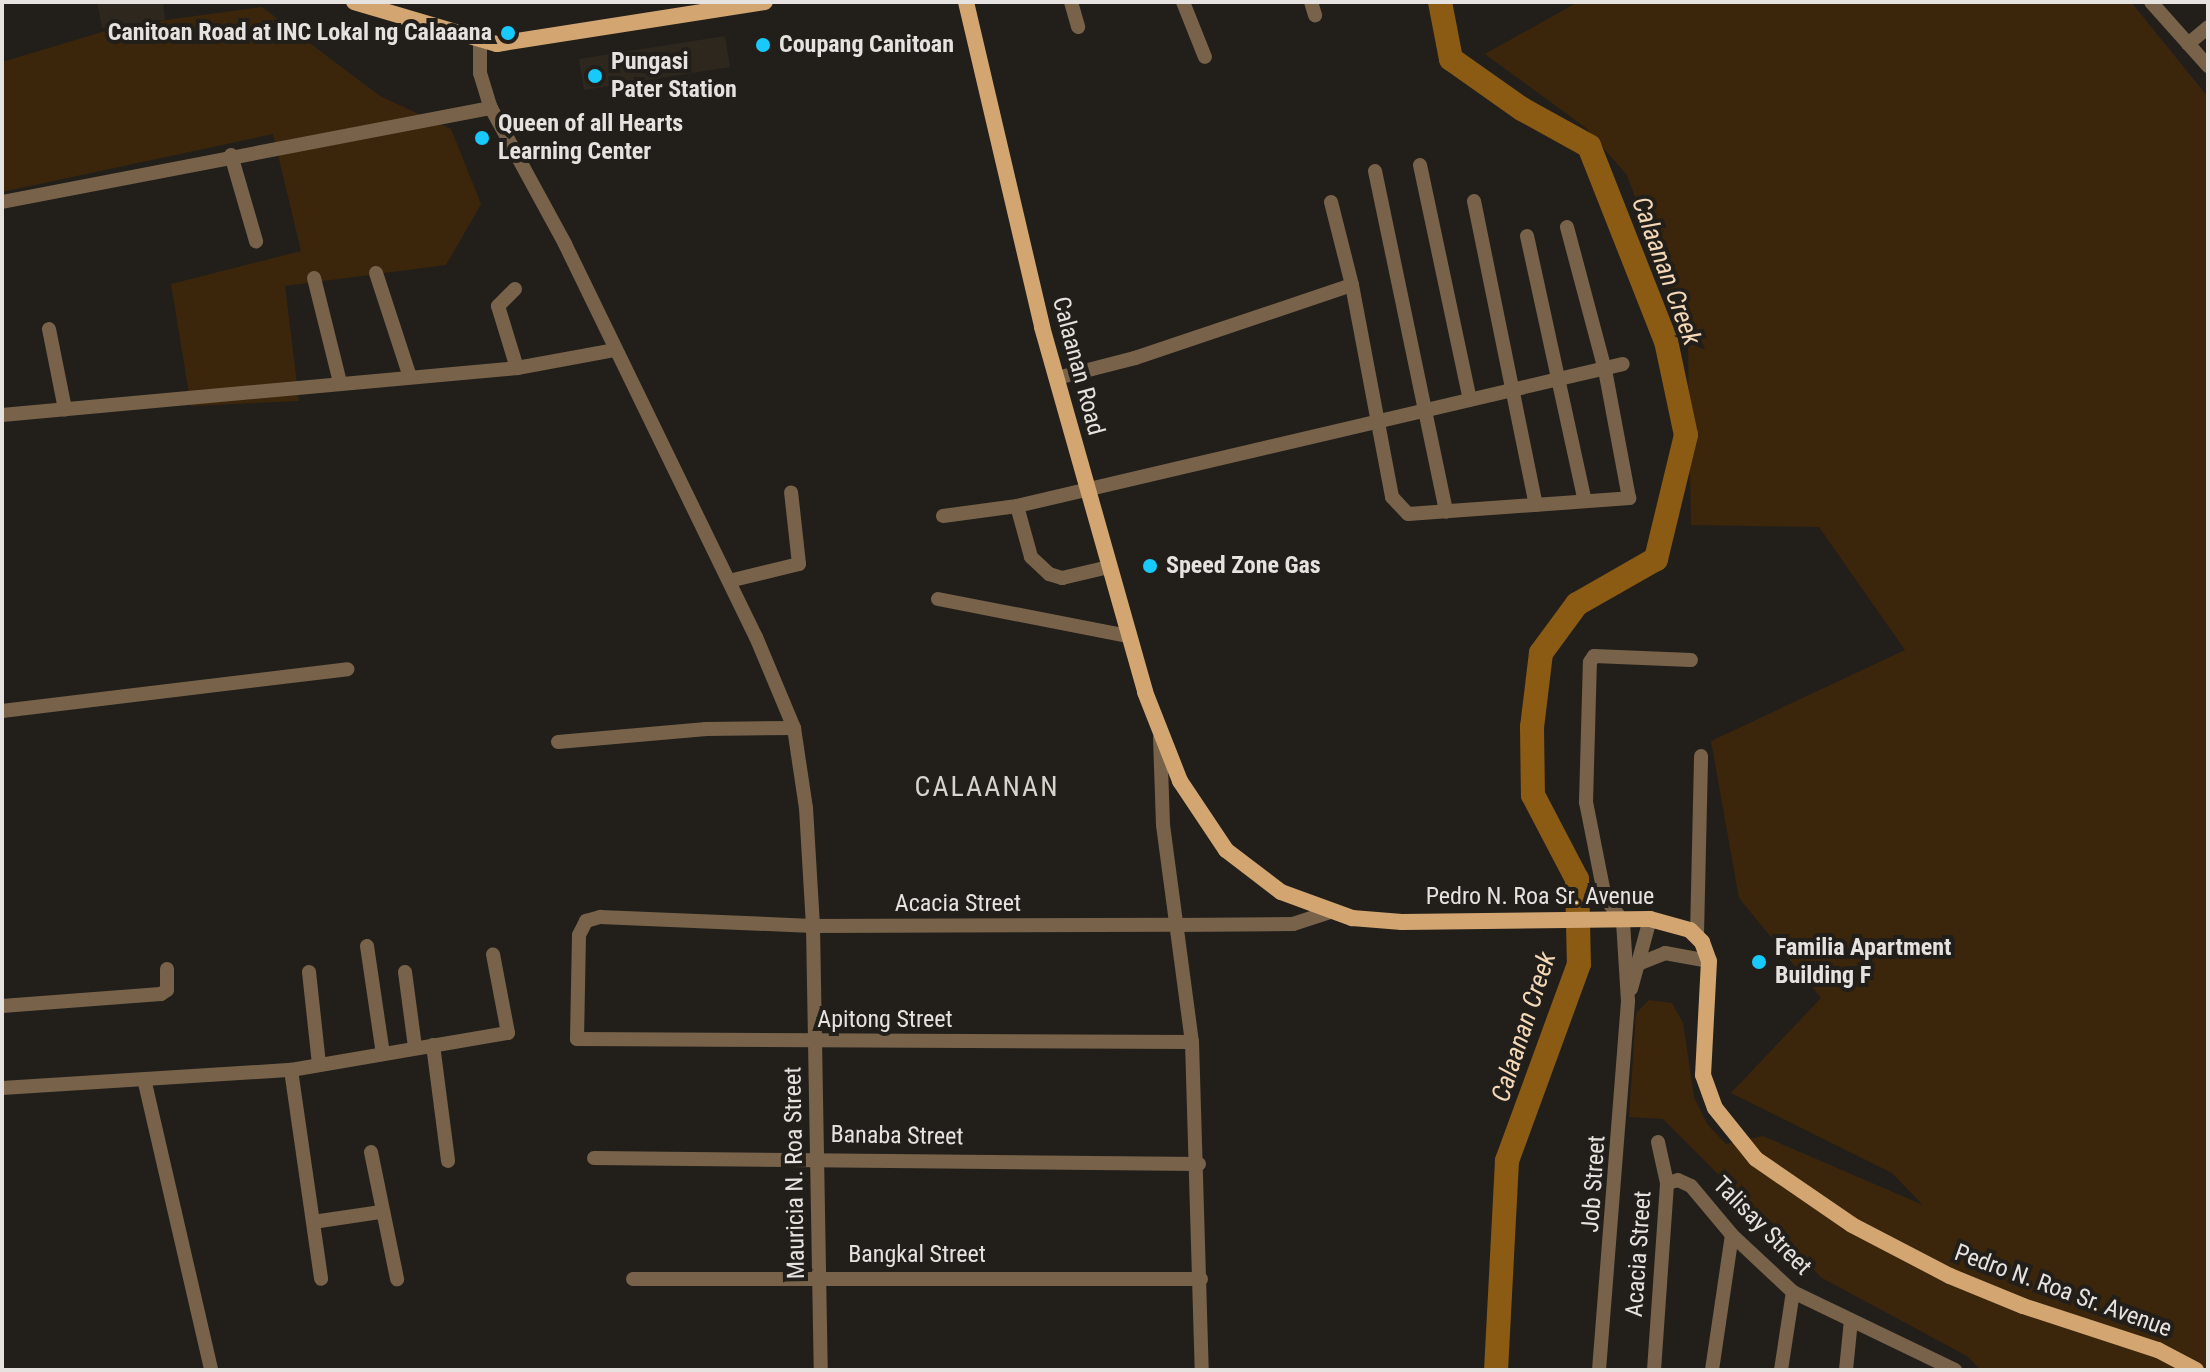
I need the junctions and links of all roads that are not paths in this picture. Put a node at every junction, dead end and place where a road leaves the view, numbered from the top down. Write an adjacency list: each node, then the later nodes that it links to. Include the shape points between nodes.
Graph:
1 (354, 2): 10 (main road)
2 (765, 2): 7 (main road)
3 (966, 2): 34 (main road, Calaanan Road)
4 (1071, 2): 8 (street)
5 (1183, 2): 12 (street)
6 (2151, 2): 11 (street)
7 (745, 4): 10 (main road, via 543,40)
8 (1078, 27)
9 (2208, 27): 11 (street)
10 (480, 42): 14 (street, Mauricia N. Roa Street, via 480,73)
11 (2188, 44): 13 (street)
12 (1205, 57)
13 (2208, 66)
14 (491, 108): 15 (street); 29 (street, Mauricia N. Roa Street)
15 (231, 155): 19 (street); 23 (street)
16 (1420, 165): 38 (street)
17 (1375, 171): 40 (street)
18 (1474, 201): 37 (street)
19 (2, 202)
20 (1331, 202): 26 (street)
21 (1567, 227): 32 (street)
22 (1527, 236): 35 (street)
23 (256, 241)
24 (376, 273): 33 (street)
25 (314, 278): 36 (street)
26 (1352, 285): 34 (street, via 1135,358); 42 (street)
27 (515, 289): 31 (street, via 498,306)
28 (49, 329): 39 (street)
29 (615, 350): 31 (street); 51 (street, Mauricia N. Roa Street)
30 (1623, 364): 32 (street)
31 (517, 368): 33 (street)
32 (1605, 370): 35 (street); 45 (street, via 1630,496)
33 (409, 374): 36 (street)
34 (1057, 378): 43 (main road, Calaanan Road)
35 (1561, 381): 37 (street); 45 (street)
36 (340, 382): 39 (street)
37 (1515, 391): 38 (street); 46 (street)
38 (1470, 400): 40 (street)
39 (65, 409): 41 (street)
40 (1424, 411): 42 (street); 48 (street)
41 (2, 415)
42 (1377, 423): 43 (street); 48 (street, via 1396,507 1408,514)
43 (1088, 490): 47 (street); 50 (main road, Calaanan Road)
44 (791, 492): 51 (street, via 799,564)
45 (1585, 501): 46 (street)
46 (1536, 505): 48 (street)
47 (1017, 506): 49 (street); 50 (street, via 1031,557 1049,574 1062,578)
48 (1446, 512)
49 (943, 516)
50 (1109, 567): 53 (main road, Calaanan Road)
51 (729, 581): 57 (street, Mauricia N. Roa Street)
52 (938, 599): 53 (street)
53 (1128, 636): 58 (main road, Calaanan Road)
54 (1691, 660): 63 (street, via 1594,656 1590,662 1586,802 1605,898)
55 (347, 669): 56 (street)
56 (2, 711)
57 (794, 728): 59 (street, via 706,729); 65 (street, Mauricia N. Roa Street, via 806,808)
58 (1160, 738): 61 (main road, Pedro N. Roa Sr. Avenue, via 1195,808 1226,850 1281,892); 64 (street, via 1159,786)
59 (558, 742)
60 (1701, 756): 66 (street)
61 (1329, 912): 63 (main road, Pedro N. Roa Sr. Avenue, via 1402,922); 64 (street, Acacia Street, via 1293,924)
62 (1650, 919): 63 (main road, Pedro N. Roa Sr. Avenue); 66 (main road, Pedro N. Roa Sr. Avenue, via 1681,925); 70 (street, Job Street)
63 (1623, 921): 74 (street, Job Street)
64 (1175, 925): 65 (street, Acacia Street); 77 (street)
65 (813, 926): 76 (street, Acacia Street, via 600,917 586,921 579,935); 78 (street, Mauricia N. Roa Street)
66 (1697, 935): 69 (main road, Pedro N. Roa Sr. Avenue)
67 (367, 946): 81 (street)
68 (493, 954): 79 (street, via 508,1033)
69 (1709, 961): 70 (street, via 1665,953); 112 (main road, Pedro N. Roa Sr. Avenue, via 1703,1075 1715,1108 1756,1159 1852,1225 1950,1276 2158,1350)
70 (1638, 964): 74 (street, Job Street)
71 (167, 969): 75 (street, via 167,990 161,994)
72 (309, 972): 82 (street)
73 (405, 972): 80 (street)
74 (1628, 1001): 106 (street, Job Street)
75 (2, 1006)
76 (577, 1039): 78 (street, Apitong Street)
77 (1192, 1042): 78 (street, Apitong Street); 91 (street)
78 (815, 1043): 88 (street, Mauricia N. Roa Street)
79 (433, 1045): 80 (street); 90 (street)
80 (415, 1047): 81 (street)
81 (383, 1054): 82 (street)
82 (319, 1064): 83 (street)
83 (291, 1070): 84 (street); 94 (street)
84 (145, 1083): 85 (street); 103 (street)
85 (2, 1088)
86 (1658, 1142): 92 (street, Acacia Street)
87 (371, 1152): 93 (street)
88 (816, 1156): 89 (street, Banaba Street); 91 (street, Banaba Street); 96 (street, Mauricia N. Roa Street)
89 (594, 1158)
90 (448, 1161)
91 (1199, 1164): 100 (street)
92 (1667, 1183): 95 (street, Talisay Street, via 1678,1180 1691,1186); 107 (street, Acacia Street)
93 (381, 1212): 94 (street); 98 (street)
94 (313, 1222): 97 (street)
95 (1732, 1235): 101 (street, Talisay Street); 108 (street)
96 (818, 1276): 99 (street, Bangkal Street); 100 (street, Bangkal Street); 104 (street, Mauricia N. Roa Street)
97 (321, 1279)
98 (397, 1279)
99 (633, 1279)
100 (1201, 1279): 105 (street)
101 (1793, 1292): 102 (street, Talisay Street); 109 (street)
102 (1851, 1320): 110 (street); 111 (street, Talisay Street)
103 (211, 1370)
104 (821, 1370)
105 (1202, 1370)
106 (1599, 1370)
107 (1654, 1370)
108 (1712, 1370)
109 (1781, 1370)
110 (1846, 1370)
111 (1955, 1370)
112 (2196, 1370)

